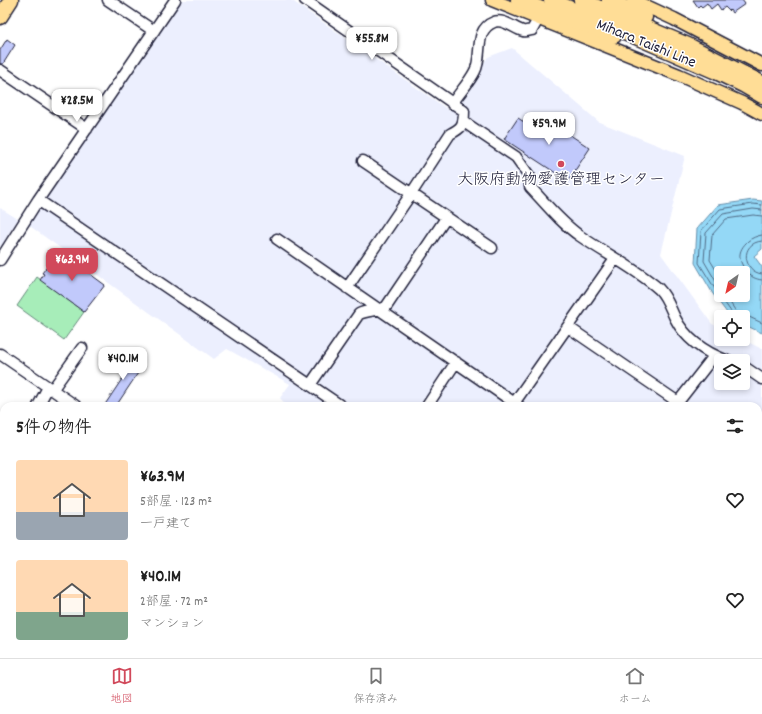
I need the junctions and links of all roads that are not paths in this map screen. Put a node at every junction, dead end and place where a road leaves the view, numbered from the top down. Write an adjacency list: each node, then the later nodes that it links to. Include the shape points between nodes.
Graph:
1 (11, 0): 12 (highway)
2 (108, 0): 13 (street)
3 (175, 0): 13 (street)
4 (305, 0): 20 (street)
5 (492, 0): 11 (main road, Mihara Taishi Line)
6 (518, 0): 17 (highway)
7 (551, 0): 17 (highway)
8 (581, 0): 14 (highway)
9 (609, 0): 14 (highway, via 677,33)
10 (633, 0): 15 (main road, Mihara Taishi Line)
11 (540, 16): 20 (street, via 532,30 525,32 502,22 495,21 487,26 478,46 478,64 475,71); 21 (main road, Mihara Taishi Line, via 679,75)
12 (0, 17)
13 (154, 31): 23 (street)
14 (688, 45): 18 (highway)
15 (762, 65)
16 (0, 70): 23 (street)
17 (714, 71): 19 (highway)
18 (762, 83)
19 (762, 96)
20 (452, 104): 22 (street, via 464,111)
21 (762, 114)
22 (464, 122): 25 (street, via 458,130 450,134); 30 (street, via 516,157 530,177 530,187 565,224)
23 (87, 129): 26 (street)
24 (363, 161): 25 (street)
25 (411, 194): 27 (street); 32 (street)
26 (38, 200): 31 (street); 41 (street)
27 (446, 218): 29 (street); 33 (street, via 386,307)
28 (277, 238): 32 (street)
29 (492, 248)
30 (615, 259): 34 (street); 37 (street, via 660,290 684,332 698,346)
31 (0, 260)
32 (347, 288): 33 (street)
33 (379, 310): 38 (street); 41 (street, via 359,314)
34 (568, 327): 48 (street); 49 (street)
35 (82, 348): 42 (street)
36 (0, 354): 42 (street)
37 (714, 356): 50 (street)
38 (456, 362): 46 (street); 47 (street)
39 (750, 371): 40 (street)
40 (762, 379)
41 (310, 385): 45 (street)
42 (50, 389): 43 (street); 44 (street)
43 (41, 402)
44 (63, 402)
45 (335, 402)
46 (430, 402)
47 (511, 402)
48 (517, 402)
49 (674, 402)
50 (679, 402)

